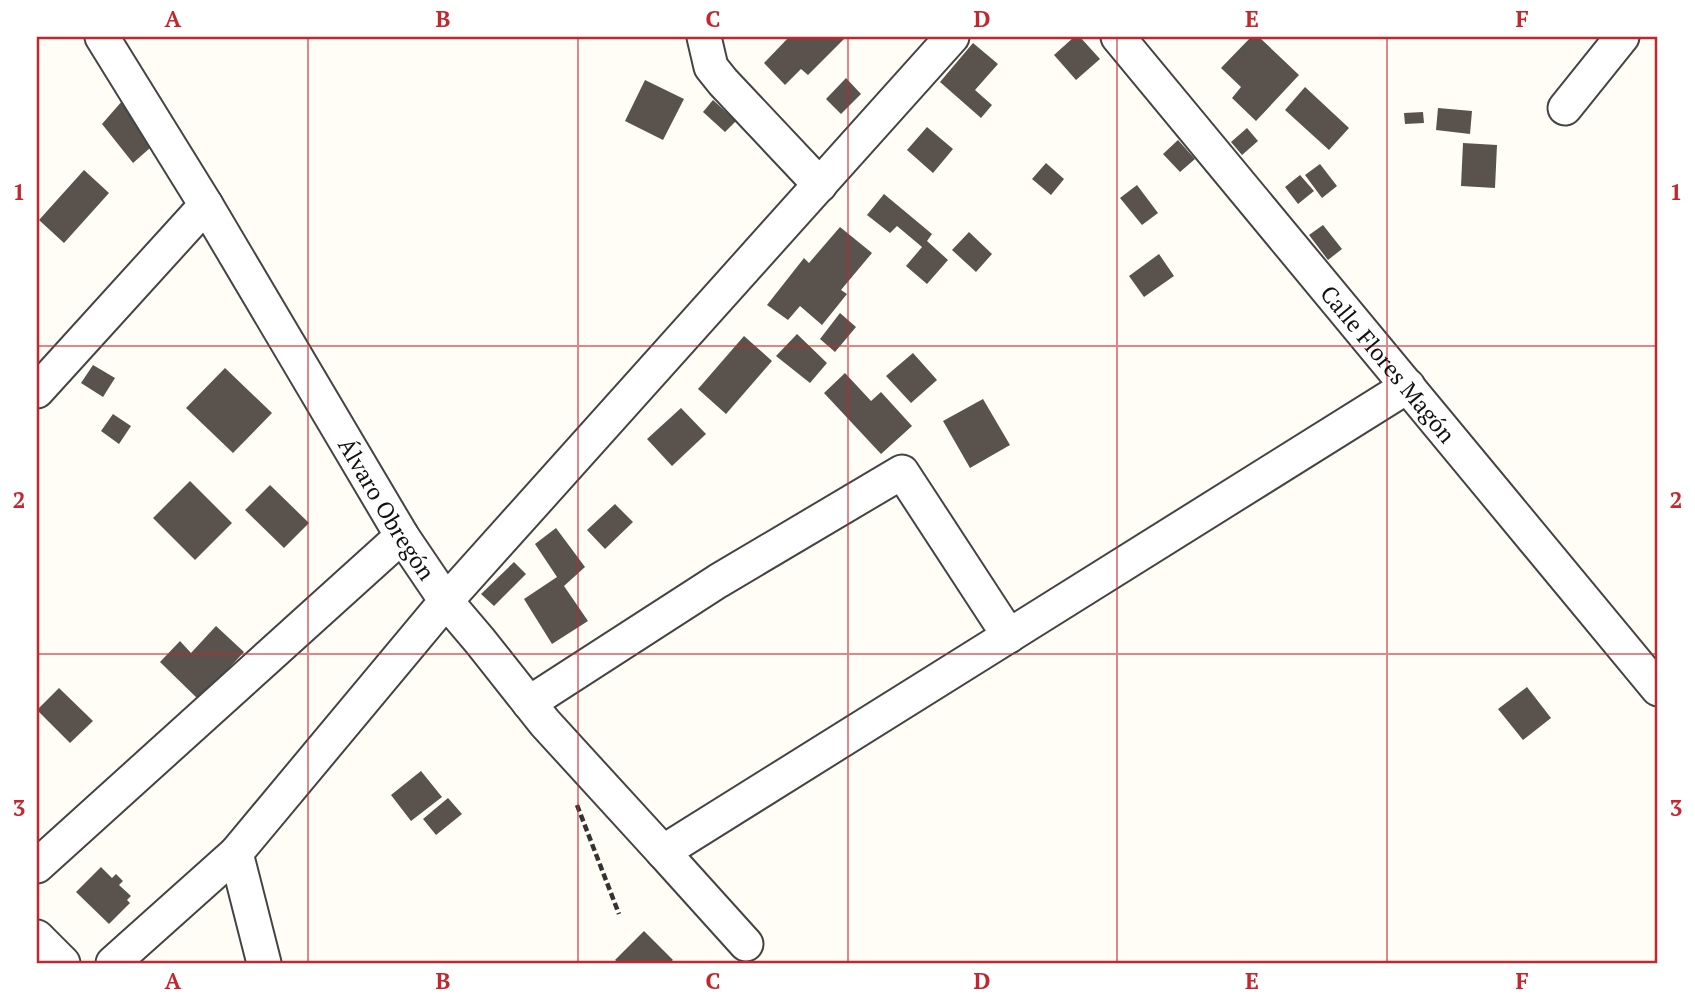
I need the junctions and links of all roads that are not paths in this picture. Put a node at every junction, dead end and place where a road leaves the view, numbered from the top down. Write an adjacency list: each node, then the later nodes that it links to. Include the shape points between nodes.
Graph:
1 (102, 37): 8 (street, Álvaro Obregón)
2 (704, 37): 7 (street, via 711,67)
3 (952, 37): 7 (street)
4 (1118, 37): 9 (street, Calle Flores Magón)
5 (1622, 37): 6 (street)
6 (1565, 108)
7 (820, 184): 12 (street)
8 (206, 205): 10 (street); 11 (street, Álvaro Obregón)
9 (1408, 386): 13 (street); 14 (street, Calle Flores Magón)
10 (37, 391)
11 (402, 536): 12 (street, Álvaro Obregón); 18 (street)
12 (446, 601): 15 (street); 17 (street, Álvaro Obregón)
13 (1009, 636): 15 (street, via 902,472 718,581); 16 (street)
14 (1658, 689)
15 (529, 703): 16 (street)
16 (663, 852): 20 (street)
17 (236, 853): 22 (street, Álvaro Obregón); 23 (street)
18 (37, 866)
19 (37, 937): 21 (street)
20 (746, 944)
21 (64, 963)
22 (113, 963)
23 (264, 963)

